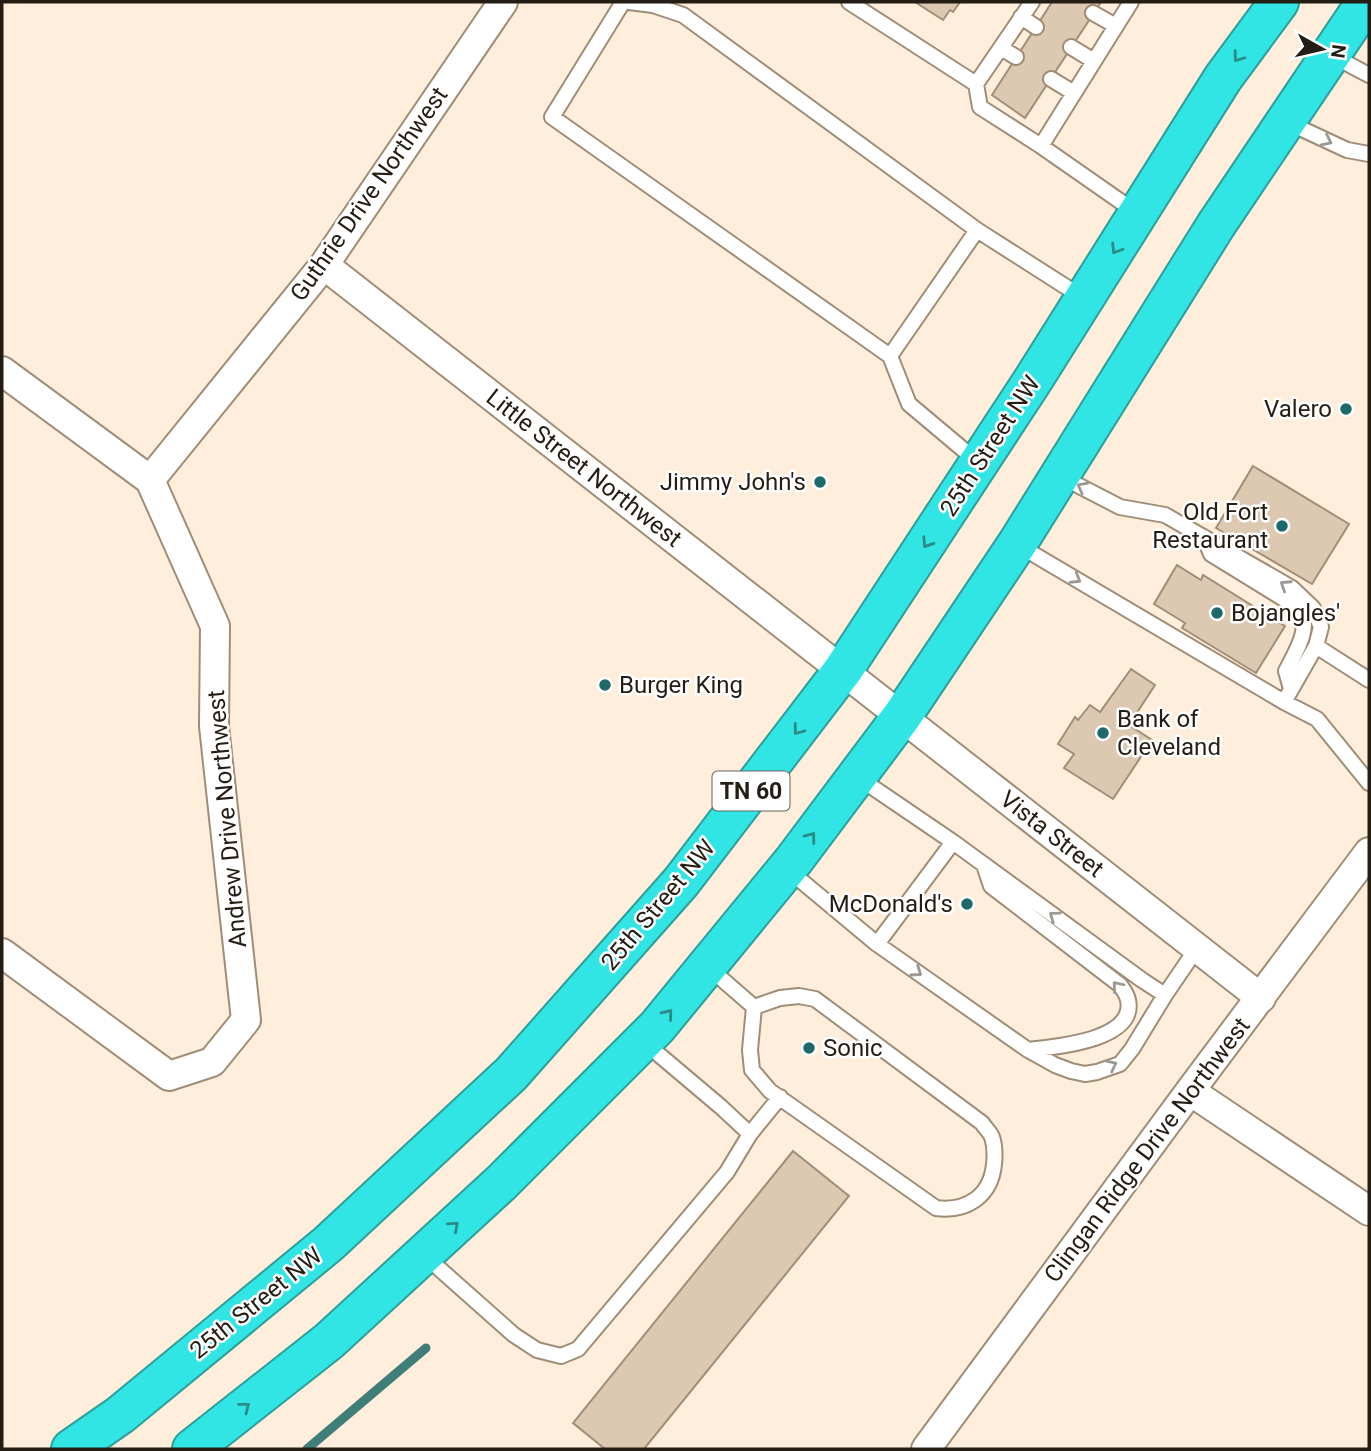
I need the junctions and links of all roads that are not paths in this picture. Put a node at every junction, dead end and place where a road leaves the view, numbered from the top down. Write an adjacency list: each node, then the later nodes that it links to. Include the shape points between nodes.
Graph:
1 (503, 2): 27 (street, Guthrie Drive Northwest)
2 (623, 2): 29 (lane, via 552,117)
3 (629, 2): 26 (lane, via 683,15)
4 (849, 2): 20 (lane)
5 (1032, 2): 10 (lane)
6 (1131, 2): 11 (lane)
7 (1279, 2): 25 (highway, 25th Street NW / TN 60, one-way to 25, via 1223,78)
8 (1366, 2): 15 (highway, TN 60)
9 (1093, 13): 11 (lane)
10 (1021, 17): 12 (lane); 14 (lane)
11 (1116, 26): 17 (lane)
12 (1036, 27)
13 (1071, 47): 17 (lane)
14 (1001, 48): 16 (lane); 20 (lane)
15 (1331, 55): 18 (lane); 22 (highway, TN 60)
16 (1016, 57)
17 (1094, 61): 21 (lane)
18 (1369, 75)
19 (1051, 79): 21 (lane)
20 (976, 84): 23 (lane, via 980,107)
21 (1074, 93): 23 (lane)
22 (1286, 121): 24 (lane, one-way to 24, via 1347,150); 32 (highway, TN 60)
23 (1041, 146): 25 (lane)
24 (1369, 154)
25 (1138, 213): 28 (highway, 25th Street NW / TN 60, one-way to 28)
26 (977, 229): 28 (lane); 29 (lane)
27 (324, 265): 33 (street, Guthrie Drive Northwest); 37 (street, Little Street Northwest)
28 (1084, 299): 31 (highway, 25th Street NW / TN 60)
29 (890, 356): 31 (lane, via 909,404)
30 (2, 371): 33 (street, Andrew Drive Northwest)
31 (979, 463): 37 (highway, 25th Street NW / TN 60, one-way to 37)
32 (1059, 475): 34 (lane, one-way to 32, via 1165,515 1120,507); 35 (highway, TN 60)
33 (150, 480): 49 (street, Andrew Drive Northwest, via 215,625 214,726 246,1020 212,1062 169,1076)
34 (1204, 537): 36 (lane, one-way to 34, via 1321,627 1313,608 1292,588); 39 (lane, via 1211,554 1302,613 1300,642 1286,671)
35 (1017, 544): 39 (lane, one-way to 39); 40 (highway, TN 60)
36 (1316, 646): 38 (lane); 39 (lane)
37 (843, 670): 40 (street, Vista Street); 61 (highway, 25th Street NW / TN 60, one-way to 61, via 681,882 511,1074 328,1244 120,1415)
38 (1369, 680)
39 (1287, 696): 42 (lane, via 1317,719)
40 (902, 716): 41 (highway, TN 60); 48 (street, Vista Street)
41 (857, 776): 43 (lane); 46 (highway, TN 60, one-way to 41)
42 (1369, 783)
43 (953, 842): 45 (lane); 47 (lane)
44 (1369, 852): 52 (street, Clingan Ridge Drive Northwest)
45 (985, 865): 51 (lane, one-way to 45); 55 (lane, one-way to 45, via 1082,1043 1103,1035 1122,1021 1128,1000 1120,985 991,886)
46 (786, 869): 47 (lane); 50 (highway, TN 60)
47 (877, 944): 55 (lane, one-way to 55)
48 (1197, 948): 51 (lane); 52 (street, Vista Street)
49 (2, 953)
50 (707, 966): 53 (lane); 54 (highway, TN 60, one-way to 50)
51 (1166, 995): 55 (lane, one-way to 51, via 1072,1071 1085,1074 1108,1069 1120,1064 1132,1049)
52 (1261, 998): 56 (street, Clingan Ridge Drive Northwest)
53 (754, 1007): 57 (lane, via 752,1070); 57 (lane, via 780,998 815,999 982,1123 996,1154 993,1173 985,1191 973,1202 951,1210 936,1208)
54 (643, 1041): 58 (lane); 60 (highway, TN 60, one-way to 54)
55 (1028, 1050)
56 (1190, 1091): 59 (street); 63 (street, Clingan Ridge Drive Northwest)
57 (780, 1097): 58 (lane)
58 (750, 1134): 60 (lane, via 727,1172 578,1349 561,1356 537,1350 514,1335)
59 (1369, 1212)
60 (423, 1255): 62 (highway, TN 60, one-way to 60, via 329,1341)
61 (71, 1449)
62 (192, 1449)
63 (926, 1449)

